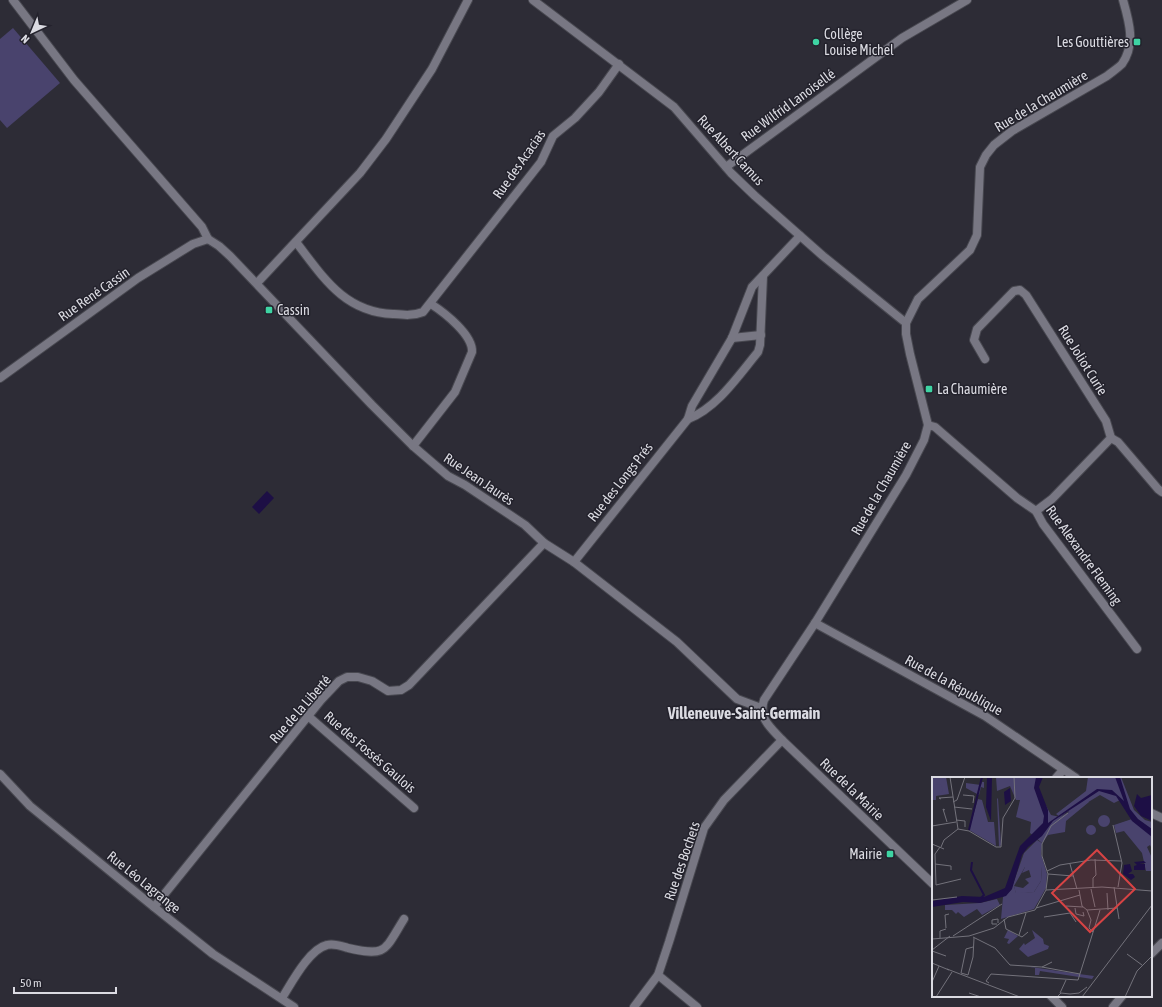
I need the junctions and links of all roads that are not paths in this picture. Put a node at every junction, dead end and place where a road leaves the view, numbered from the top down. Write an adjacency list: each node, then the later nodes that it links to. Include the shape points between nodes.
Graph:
1 (13, 0): 9 (street, via 74,80 202,227)
2 (468, 0): 10 (street, via 432,69 386,139 360,173)
3 (533, 0): 6 (street, Rue Albert Camus)
4 (967, 0): 7 (street, Rue Wilfrid Lanoisellé, via 902,38)
5 (1123, 0): 14 (street, Rue de la Chaumière, via 1131,34 1129,49 1122,64 1107,76 994,144 980,167 977,235 970,250 918,299)
6 (619, 64): 7 (street, Rue Albert Camus, via 674,107); 13 (street, Rue des Acacias, via 599,92 575,118 553,136 541,162)
7 (726, 167): 8 (street, Rue Albert Camus)
8 (800, 236): 11 (street, Rue des Longs Prés); 14 (street, Rue Albert Camus)
9 (208, 239): 12 (street, Rue Jean Jaurès, via 219,246); 18 (street, Rue René Cassin, via 193,244 138,278)
10 (296, 242): 12 (street); 13 (street, Rue des Acacias, via 340,295 355,305 386,314 414,315 423,312)
11 (763, 276): 15 (street, Rue des Longs Prés); 16 (street, Rue des Longs Prés, via 752,288)
12 (257, 283): 22 (street, Rue Jean Jaurès)
13 (431, 304): 22 (street, via 443,311 468,337 472,352 455,392)
14 (906, 323): 20 (street, via 910,354)
15 (761, 335): 16 (street); 19 (street, Rue des Longs Prés, via 758,352 723,394 701,414)
16 (732, 338): 19 (street, Rue des Longs Prés, via 692,406)
17 (985, 358): 21 (street, Rue Joliot Curie, via 974,340 977,329 1014,291 1020,290 1026,295 1106,420)
18 (0, 378)
19 (688, 419): 26 (street, Rue des Longs Prés)
20 (928, 425): 24 (street, Rue Alexandre Fleming, via 935,427 1017,498); 27 (street, Rue de la Chaumière, via 924,440 906,475)
21 (1111, 438): 23 (street, via 1118,442); 24 (street, via 1052,499)
22 (413, 446): 25 (street, Rue Jean Jaurès, via 448,476 519,521)
23 (1162, 492)
24 (1036, 511): 28 (street, Rue Alexandre Fleming, via 1043,524)
25 (544, 542): 26 (street, Rue Jean Jaurès); 30 (street, Rue de la Liberté, via 409,685 401,690 388,691 358,676 347,677 339,682)
26 (574, 562): 29 (street, Rue Jean Jaurès, via 677,642 737,699)
27 (815, 623): 29 (street, Rue de la Chaumière); 32 (street, Rue de la République, via 985,716 1044,754)
28 (1137, 649)
29 (761, 708): 31 (street, Rue de la Mairie, via 766,723)
30 (308, 716): 36 (street, Rue des Fossés Gaulois); 40 (street, Rue de la Liberté)
31 (782, 740): 39 (street, Rue de la Mairie); 44 (street, Rue des Bochets, via 724,800 704,828)
32 (1063, 770): 34 (street); 35 (street, Rue de la République)
33 (0, 774): 40 (street, Rue Léo Lagrange, via 30,806)
34 (1057, 777)
35 (1074, 777)
36 (414, 808)
37 (1152, 813): 38 (street)
38 (1162, 818)
39 (932, 883)
40 (154, 907): 47 (street, Rue Léo Lagrange, via 213,954)
41 (404, 919): 47 (street, via 386,948 379,952 371,953 335,944 317,950)
42 (1162, 943): 43 (street)
43 (1152, 953)
44 (658, 975): 49 (street, Rue des Bochets); 50 (street)
45 (1052, 997): 51 (street)
46 (1121, 997): 52 (street)
47 (282, 998): 48 (street, Rue Léo Lagrange)
48 (294, 1007)
49 (634, 1007)
50 (697, 1007)
51 (1062, 1007)
52 (1113, 1007)

